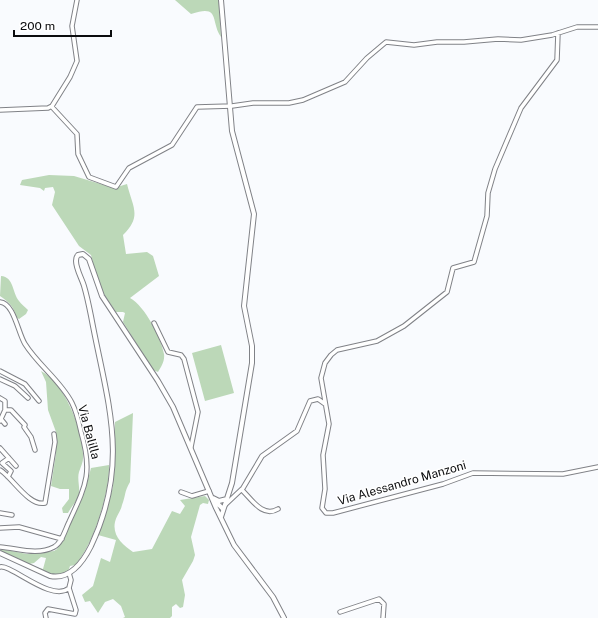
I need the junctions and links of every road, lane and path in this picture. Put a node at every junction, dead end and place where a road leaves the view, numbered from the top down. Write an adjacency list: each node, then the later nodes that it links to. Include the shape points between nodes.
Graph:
1 (77, 0): 6 (street, via 72,26 77,61)
2 (221, 0): 5 (street)
3 (598, 27): 4 (street, via 577,27)
4 (558, 33): 5 (street, via 519,40 435,42 414,46 387,42 367,58 348,80 332,89 293,102); 15 (street, Via Alessandro Manzoni, via 557,60 521,108 495,168 475,261 453,268 447,292 398,329 377,341 340,349 330,355 320,376)
5 (228, 106): 6 (street, via 196,107 172,145 129,168 116,187 89,177 78,154 78,135); 32 (street, via 235,145 255,219 244,306 252,346 252,363)
6 (52, 107): 7 (street)
7 (0, 110)
8 (0, 302): 40 (street, Via Balilla, via 10,307 28,348 70,400 83,438 88,474)
9 (154, 324): 20 (street, via 168,352 181,355 184,359 198,412)
10 (0, 371): 14 (street, via 25,384)
11 (0, 378): 13 (street, via 15,386)
12 (0, 398): 16 (street, via 5,401)
13 (28, 398)
14 (39, 402)
15 (326, 404): 25 (street, Via Alessandro Manzoni, via 329,424 323,455 325,489 322,507 328,513 443,484 473,473 565,474); 29 (street, via 318,399 310,401 297,431 262,456)
16 (5, 410): 17 (street); 22 (street, via 11,410 26,425 24,427 31,437)
17 (0, 420): 18 (street)
18 (5, 424)
19 (54, 434): 27 (street, via 55,442 45,503 41,504 31,499)
20 (191, 447): 28 (street); 44 (street, via 166,394 102,296 88,256 78,255 76,262 87,298 112,418 113,470 108,501 95,537 82,561)
21 (0, 448): 23 (street)
22 (35, 450)
23 (9, 458): 24 (street); 27 (street, via 2,463 12,471)
24 (16, 466)
25 (598, 467)
26 (0, 470): 27 (street)
27 (8, 476)
28 (209, 490): 30 (street, via 192,496); 31 (street)
29 (242, 490): 34 (street); 35 (street, via 264,511)
30 (181, 492)
31 (212, 498): 32 (street, via 219,501); 33 (street); 34 (street)
32 (228, 499): 34 (street)
33 (215, 505): 34 (street, via 219,509); 38 (street)
34 (224, 507): 38 (street)
35 (278, 510)
36 (0, 513): 37 (street)
37 (12, 515)
38 (221, 518): 48 (street, via 237,550 272,597)
39 (0, 528): 40 (street, via 21,528)
40 (62, 539): 41 (street, via 56,546 46,550 23,551)
41 (0, 546)
42 (0, 553): 44 (street, via 52,576)
43 (0, 567): 45 (street, via 6,567 27,581 43,587 61,591)
44 (69, 573): 45 (street)
45 (69, 588): 47 (street, via 75,614 48,609 45,612)
46 (340, 612): 49 (street, via 377,598 384,604)
47 (46, 618)
48 (284, 618)
49 (383, 618)

